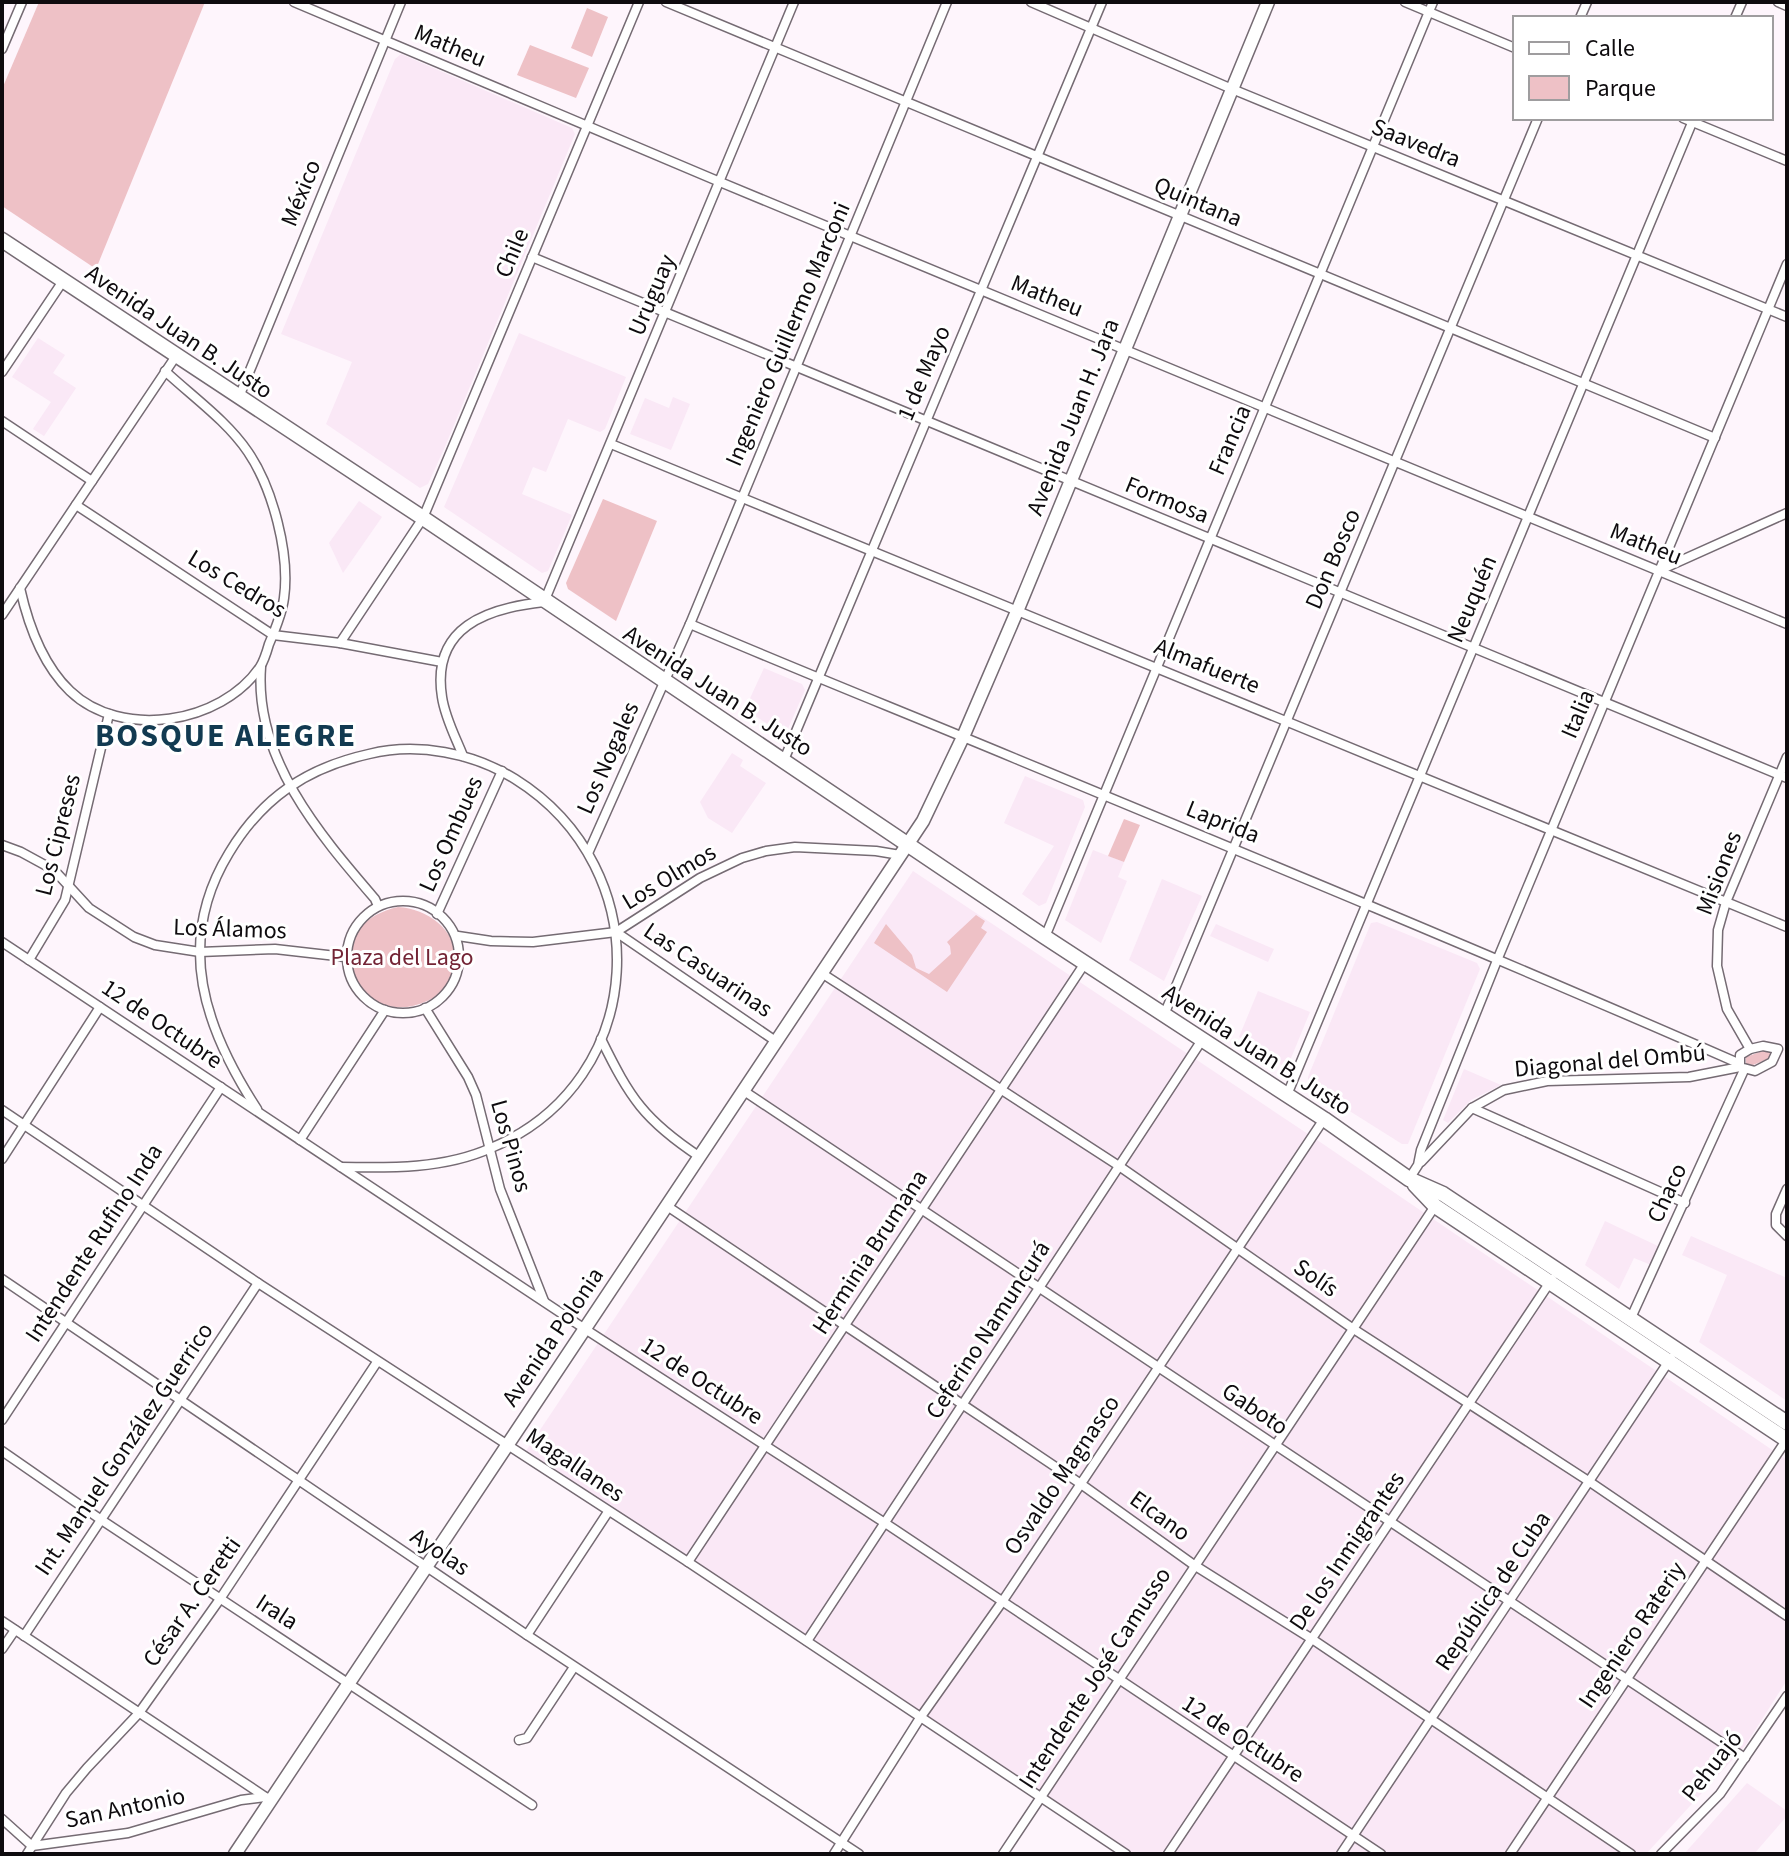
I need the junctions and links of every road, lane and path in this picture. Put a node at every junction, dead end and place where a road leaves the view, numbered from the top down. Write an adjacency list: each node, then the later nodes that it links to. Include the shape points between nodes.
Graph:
1 (22, 2): 17 (street)
2 (294, 2): 18 (street, Matheu)
3 (401, 2): 18 (street, México)
4 (639, 2): 27 (street, Chile)
5 (666, 2): 20 (street, Quintana)
6 (794, 2): 20 (street, Uruguay)
7 (947, 2): 23 (street, Ingeniero Guillermo Marconi)
8 (1031, 2): 16 (street, Saavedra)
9 (1102, 2): 16 (street, 1 de Mayo)
10 (1268, 2): 22 (main road, Avenida Juan H. Jara)
11 (1405, 2): 15 (street)
12 (1433, 2): 15 (street, Francia)
13 (1778, 2): 14 (street)
14 (1787, 6)
15 (1429, 12): 19 (street); 28 (street, Francia)
16 (1092, 28): 22 (street, Saavedra); 29 (street, 1 de Mayo)
17 (5, 33): 21 (street)
18 (385, 40): 27 (street, Matheu); 52 (street, México)
19 (1513, 47)
20 (776, 48): 23 (street, Quintana); 31 (street, Uruguay)
21 (2, 49)
22 (1232, 89): 28 (street, Saavedra); 33 (main road, Avenida Juan H. Jara)
23 (906, 102): 29 (street, Quintana); 34 (street, Ingeniero Guillermo Marconi)
24 (1537, 120): 32 (street, Don Bosco)
25 (1690, 120): 36 (street, Neuquén)
26 (1692, 120): 30 (street)
27 (586, 125): 31 (street, Matheu); 37 (street, Chile)
28 (1373, 147): 32 (street, Saavedra); 39 (street, Francia)
29 (1036, 156): 33 (street, Quintana); 41 (street, 1 de Mayo)
30 (1787, 161)
31 (720, 182): 34 (street, Matheu); 43 (street, Uruguay)
32 (1504, 201): 36 (street, Saavedra); 45 (street, Don Bosco)
33 (1180, 216): 39 (street, Quintana); 46 (main road, Avenida Juan H. Jara)
34 (850, 236): 41 (street, Matheu); 48 (street, Ingeniero Guillermo Marconi)
35 (2, 240): 40 (main road, Avenida Juan B. Justo)
36 (1637, 255): 42 (street, Saavedra); 51 (street, Neuquén)
37 (532, 257): 43 (street, Formosa); 65 (street, Chile)
38 (1787, 264): 42 (street, Italia)
39 (1320, 274): 45 (street, Quintana); 53 (street, Francia)
40 (63, 281): 47 (main road, Avenida Juan B. Justo); 50 (street)
41 (981, 290): 46 (street, Matheu); 55 (street, 1 de Mayo)
42 (1769, 309): 44 (street, Saavedra); 56 (street, Italia)
43 (665, 314): 48 (street, Formosa); 57 (street, Uruguay)
44 (1787, 317)
45 (1451, 328): 51 (street, Quintana); 58 (street, Don Bosco)
46 (1125, 349): 53 (street, Matheu); 60 (main road, Avenida Juan H. Jara)
47 (176, 356): 49 (street); 52 (main road, Avenida Juan B. Justo)
48 (796, 368): 55 (street, Formosa); 61 (street, Ingeniero Guillermo Marconi)
49 (165, 371): 59 (street); 77 (street, via 239,440 262,479 278,521 285,573 284,603)
50 (2, 372)
51 (1583, 383): 56 (street, Quintana); 64 (street, Neuquén)
52 (238, 398): 65 (main road, Avenida Juan B. Justo)
53 (1265, 407): 58 (street, Matheu); 66 (street, Francia)
54 (2, 421): 59 (street)
55 (926, 422): 60 (street, Formosa); 67 (street, 1 de Mayo)
56 (1715, 438): 68 (street, Italia)
57 (611, 444): 61 (street, Almafuerte); 72 (street, Uruguay)
58 (1395, 461): 64 (street, Matheu); 70 (street, Don Bosco)
59 (92, 481): 62 (street)
60 (1070, 481): 66 (street, Formosa); 73 (main road, Avenida Juan H. Jara)
61 (742, 497): 67 (street, Almafuerte); 75 (street, Ingeniero Guillermo Marconi)
62 (76, 505): 69 (street); 77 (street, Los Cedros)
63 (1787, 513): 68 (street)
64 (1528, 517): 68 (street, Matheu); 79 (street, Neuquén)
65 (423, 518): 72 (main road, Avenida Juan B. Justo); 78 (street, Chile)
66 (1210, 539): 70 (street, Formosa); 82 (street, Francia)
67 (873, 550): 73 (street, Almafuerte); 83 (street, 1 de Mayo)
68 (1659, 571): 76 (street, Matheu); 85 (street, Italia)
69 (20, 588): 71 (street); 86 (street, via 33,633 56,674 71,692)
70 (1340, 593): 79 (street, Formosa); 87 (street, Don Bosco)
71 (6, 602): 74 (street)
72 (544, 602): 80 (street, via 496,610 470,622); 84 (main road, Avenida Juan B. Justo)
73 (1018, 609): 82 (street, Almafuerte); 88 (main road, Avenida Juan H. Jara)
74 (2, 615)
75 (690, 624): 83 (street, Laprida); 84 (street, Ingeniero Guillermo Marconi)
76 (1787, 624)
77 (273, 635): 78 (street, Los Cedros); 81 (street)
78 (340, 643): 80 (street, Los Cedros)
79 (1473, 648): 85 (street, Formosa); 93 (street, Neuquén)
80 (442, 662): 89 (street, via 442,699)
81 (261, 666): 86 (street, via 240,688 203,711 149,719); 95 (street, via 265,718)
82 (1157, 667): 87 (street, Almafuerte); 96 (street, Francia)
83 (819, 680): 88 (street, Laprida); 91 (street, 1 de Mayo)
84 (664, 681): 91 (main road, Avenida Juan B. Justo); 101 (street, Los Nogales)
85 (1605, 702): 94 (street, Formosa); 97 (street, Italia)
86 (109, 714): 102 (street, Los Cipreses)
87 (1287, 720): 93 (street, Almafuerte); 100 (street, Don Bosco)
88 (963, 737): 96 (street, Laprida); 99 (main road, Avenida Juan H. Jara)
89 (463, 756): 92 (street); 95 (street, via 376,752)
90 (1787, 757): 94 (street, Misiones)
91 (784, 760): 99 (main road, Avenida Juan B. Justo)
92 (502, 771): 101 (street, via 537,792); 106 (street, Los Ombues)
93 (1420, 775): 97 (street, Almafuerte); 104 (street, Neuquén)
94 (1783, 776): 103 (street, Misiones)
95 (288, 785): 105 (street); 112 (street, via 250,823 227,856 211,891)
96 (1104, 795): 100 (street, Laprida); 110 (street, Francia)
97 (1551, 830): 103 (street, Almafuerte); 114 (street, Italia)
98 (2, 845): 102 (street, Los Álamos, via 40,862)
99 (904, 849): 108 (street, Los Olmos, via 795,847 742,858 700,878); 110 (main road, Avenida Juan B. Justo); 117 (main road, Avenida Polonia)
100 (1234, 849): 104 (street, Laprida); 121 (street, Don Bosco)
101 (589, 851): 108 (street, via 607,890)
102 (69, 887): 112 (street, Los Álamos, via 89,908 134,937); 115 (street, Los Cipreses, via 59,914)
103 (1726, 902): 107 (street, Almafuerte); 126 (street, Misiones, via 1718,930 1717,966 1727,1009)
104 (1367, 904): 114 (street, Laprida); 132 (street, Neuquén)
105 (378, 906): 106 (street, via 409,902); 113 (street, via 354,927)
106 (437, 914): 109 (street)
107 (1787, 927)
108 (616, 932): 109 (street, Los Olmos, via 533,942); 122 (street, via 618,967); 124 (street, Las Casuarinas)
109 (458, 936): 119 (street, via 456,983)
110 (1045, 937): 116 (main road, Avenida Juan B. Justo)
111 (2, 942): 115 (street, 12 de Octubre)
112 (200, 952): 113 (street, Los Álamos, via 275,949); 135 (street, via 203,994 216,1038)
113 (345, 957): 120 (street, via 358,990)
114 (1498, 958): 128 (street, Laprida); 142 (street, Italia)
115 (29, 960): 118 (street, 12 de Octubre)
116 (1085, 963): 121 (main road, Avenida Juan B. Justo); 130 (street, Herminia Brumana)
117 (823, 974): 124 (main road, Avenida Polonia); 130 (street, Solís)
118 (100, 1007): 129 (street, 12 de Octubre); 137 (street)
119 (425, 1008): 120 (street); 139 (street, Los Pinos, via 468,1077)
120 (385, 1010): 138 (street)
121 (1164, 1015): 123 (main road, Avenida Juan B. Justo)
122 (601, 1039): 139 (street, via 574,1085 556,1103); 140 (street, via 623,1083 655,1125)
123 (1202, 1040): 132 (main road, Avenida Juan B. Justo); 143 (street, Ceferino Namuncurá)
124 (777, 1042): 131 (main road, Avenida Polonia)
125 (1787, 1043): 127 (street, Diagonal del Ombú)
126 (1750, 1049): 127 (street, Diagonal del Ombú); 128 (street, Diagonal del Ombú, via 1740,1055)
127 (1781, 1051): 128 (street, Diagonal del Ombú, via 1765,1068)
128 (1741, 1067): 133 (street, Diagonal del Ombú, via 1689,1077 1523,1085 1495,1093); 147 (street, Chaco)
129 (221, 1087): 135 (street, 12 de Octubre); 148 (street, Intendente Rufino Inda)
130 (1001, 1089): 143 (street, Solís); 151 (street, Herminia Brumana)
131 (744, 1091): 140 (main road, Avenida Polonia); 151 (street, Gaboto)
132 (1287, 1095): 136 (main road, Avenida Juan B. Justo)
133 (1472, 1108): 142 (street, Diagonal del Ombú); 147 (street)
134 (2, 1110): 137 (street, Magallanes)
135 (259, 1112): 138 (street, 12 de Octubre)
136 (1324, 1119): 145 (main road, Avenida Juan B. Justo); 153 (street, Osvaldo Magnasco)
137 (25, 1125): 141 (street); 148 (street, Magallanes)
138 (300, 1140): 144 (street, 12 de Octubre)
139 (491, 1149): 144 (street, via 429,1164); 158 (street, Los Pinos, via 500,1189)
140 (700, 1157): 149 (main road, Avenida Polonia)
141 (2, 1159)
142 (1418, 1165): 145 (street, Italia)
143 (1119, 1166): 153 (street, Solís); 157 (street, Ceferino Namuncurá)
144 (340, 1167): 158 (street, 12 de Octubre)
145 (1409, 1179): 150 (main road, Avenida Juan B. Justo); 154 (main road, Avenida Juan B. Justo, via 1443,1194)
146 (1787, 1189): 152 (street, via 1776,1214 1776,1225)
147 (1685, 1203): 161 (street, Chaco)
148 (143, 1204): 156 (street, Magallanes); 159 (street, Intendente Rufino Inda)
149 (667, 1206): 160 (street, Elcano); 163 (main road, Avenida Polonia)
150 (1435, 1206): 154 (main road, Avenida Juan B. Justo); 162 (street, Intendente José Camusso)
151 (922, 1209): 157 (street, Gaboto); 160 (street, Herminia Brumana)
152 (1787, 1236)
153 (1238, 1247): 162 (street, Solís); 166 (street, Osvaldo Magnasco)
154 (1554, 1277): 161 (main road, Avenida Juan B. Justo); 168 (street, De los Inmigrantes)
155 (2, 1279): 159 (street, Ayolas)
156 (258, 1283): 165 (street, Magallanes); 167 (street, Int. Manuel González Guerrico)
157 (1039, 1288): 166 (street, Gaboto); 169 (street, Ceferino Namuncurá)
158 (544, 1302): 163 (street, 12 de Octubre)
159 (67, 1322): 167 (street, Ayolas); 170 (street, Intendente Rufino Inda)
160 (845, 1325): 169 (street, Elcano); 174 (street, Herminia Brumana)
161 (1627, 1325): 164 (main road, Avenida Juan B. Justo)
162 (1352, 1328): 168 (street, Solís); 175 (street, Intendente José Camusso)
163 (585, 1329): 173 (main road, Avenida Polonia); 174 (street, 12 de Octubre)
164 (1673, 1355): 171 (main road, Avenida Juan B. Justo); 172 (main road, Avenida Juan B. Justo); 178 (street, República de Cuba)
165 (377, 1362): 173 (street, Magallanes); 177 (street, César A. Ceretti)
166 (1158, 1367): 175 (street, Gaboto); 179 (street, Osvaldo Magnasco)
167 (181, 1400): 177 (street, Ayolas); 181 (street, Int. Manuel González Guerrico)
168 (1470, 1403): 178 (street, Solís); 182 (street, De los Inmigrantes)
169 (963, 1404): 179 (street, Elcano); 183 (street, Ceferino Namuncurá)
170 (2, 1420)
171 (1787, 1423)
172 (1787, 1440): 184 (street, Ingeniero Rateriy)
173 (508, 1444): 180 (street, Magallanes); 187 (main road, Avenida Polonia)
174 (766, 1445): 183 (street, 12 de Octubre); 185 (street, Herminia Brumana)
175 (1273, 1445): 182 (street, Gaboto); 186 (street, Intendente José Camusso)
176 (2, 1451): 181 (street, Irala)
177 (299, 1480): 187 (street, Ayolas); 188 (street, César A. Ceretti)
178 (1590, 1482): 184 (street, Solís); 190 (street, República de Cuba)
179 (1081, 1484): 186 (street, Elcano); 189 (street, Osvaldo Magnasco)
180 (608, 1512): 185 (street, Magallanes); 194 (street)
181 (100, 1519): 188 (street, Irala); 195 (street, Int. Manuel González Guerrico)
182 (1390, 1522): 190 (street, Gaboto); 196 (street, De los Inmigrantes)
183 (885, 1523): 189 (street, 12 de Octubre); 197 (street, Ceferino Namuncurá)
184 (1706, 1560): 191 (street, Solís); 200 (street, Ingeniero Rateriy)
185 (688, 1562): 197 (street, Magallanes)
186 (1194, 1565): 196 (street, Elcano); 201 (street, Intendente José Camusso)
187 (426, 1567): 194 (street, Ayolas); 202 (main road, Avenida Polonia)
188 (220, 1599): 202 (street, Irala); 204 (street, César A. Ceretti)
189 (1002, 1602): 201 (street, 12 de Octubre); 205 (street, Osvaldo Magnasco)
190 (1509, 1602): 200 (street, Gaboto); 206 (street, República de Cuba)
191 (1787, 1616)
192 (2, 1621): 193 (street)
193 (15, 1630): 195 (street); 198 (street)
194 (527, 1635): 199 (street, Ayolas)
195 (24, 1636): 204 (street)
196 (1312, 1639): 206 (street, Elcano); 208 (street, De los Inmigrantes)
197 (807, 1641): 205 (street, Magallanes)
198 (2, 1649)
199 (574, 1667): 207 (street, via 527,1738); 216 (street, Ayolas)
200 (1626, 1679): 209 (street, Gaboto); 211 (street, Ingeniero Rateriy)
201 (1119, 1682): 208 (street, 12 de Octubre); 212 (street, Intendente José Camusso)
202 (348, 1683): 210 (main road, Avenida Polonia); 213 (street, Irala)
203 (1787, 1696): 209 (street, Pehuajó)
204 (139, 1713): 210 (street); 217 (street, César A. Ceretti, via 73,1785)
205 (920, 1718): 212 (street, Magallanes); 216 (street, Osvaldo Magnasco)
206 (1431, 1719): 211 (street, Elcano); 215 (street, República de Cuba)
207 (519, 1740)
208 (1233, 1757): 215 (street, 12 de Octubre); 223 (street, De los Inmigrantes)
209 (1745, 1758): 228 (street, Pehuajó, via 1720,1794)
210 (267, 1798): 217 (street, San Antonio, via 241,1800 128,1833); 218 (main road, Avenida Polonia)
211 (1547, 1798): 226 (street, Ingeniero Rateriy); 227 (street, Elcano)
212 (1040, 1799): 221 (street, Intendente José Camusso); 222 (street, Magallanes)
213 (532, 1805)
214 (2, 1819): 217 (street)
215 (1353, 1836): 224 (street, República de Cuba); 225 (street, 12 de Octubre)
216 (842, 1843): 219 (street, Osvaldo Magnasco); 220 (street, Ayolas)
217 (29, 1850)
218 (240, 1852)
219 (834, 1854)
220 (859, 1854)
221 (1003, 1854)
222 (1126, 1854)
223 (1168, 1854)
224 (1341, 1854)
225 (1381, 1854)
226 (1510, 1854)
227 (1631, 1854)
228 (1661, 1854)

